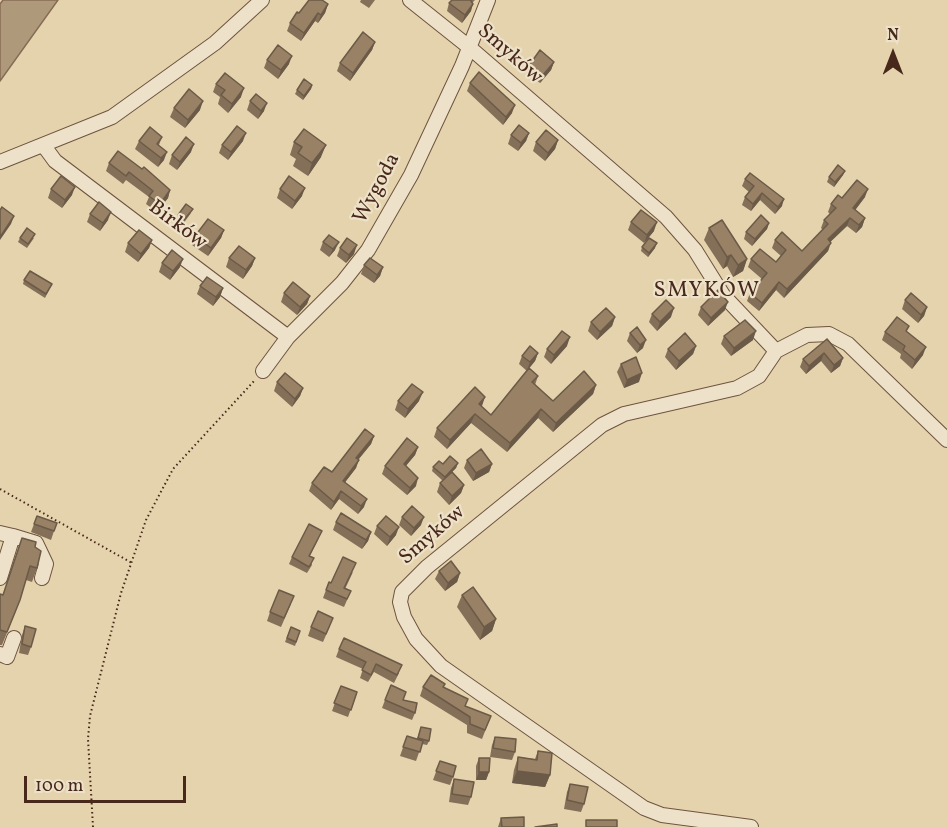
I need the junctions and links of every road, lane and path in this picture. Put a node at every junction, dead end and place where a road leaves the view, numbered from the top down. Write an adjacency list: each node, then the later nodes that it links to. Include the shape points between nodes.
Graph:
1 (262, 0): 5 (street, via 215,44 112,117)
2 (410, 0): 4 (street, Smyków)
3 (488, 0): 4 (street, Wygoda)
4 (469, 47): 7 (street, Wygoda, via 411,175 368,250 342,283); 8 (street, Smyków, via 666,217 695,250 723,295)
5 (44, 146): 6 (street); 7 (street, Birków, via 55,161)
6 (0, 162)
7 (288, 337): 9 (street, Wygoda)
8 (776, 351): 10 (street, Smyków, via 807,335 829,333 848,344); 19 (street, Smyków, via 759,376 737,388 624,414 602,425 427,567 402,592 400,602 416,639 441,666 644,808 662,815)
9 (262, 370): 13 (path, via 173,469 146,520)
10 (947, 440)
11 (0, 489): 13 (path)
12 (6, 535): 14 (street); 15 (street, via 36,543 46,564)
13 (132, 563): 18 (path, via 90,716)
14 (0, 578)
15 (42, 578)
16 (14, 638): 17 (street, via 7,657)
17 (0, 654)
18 (93, 827)
19 (751, 827)

